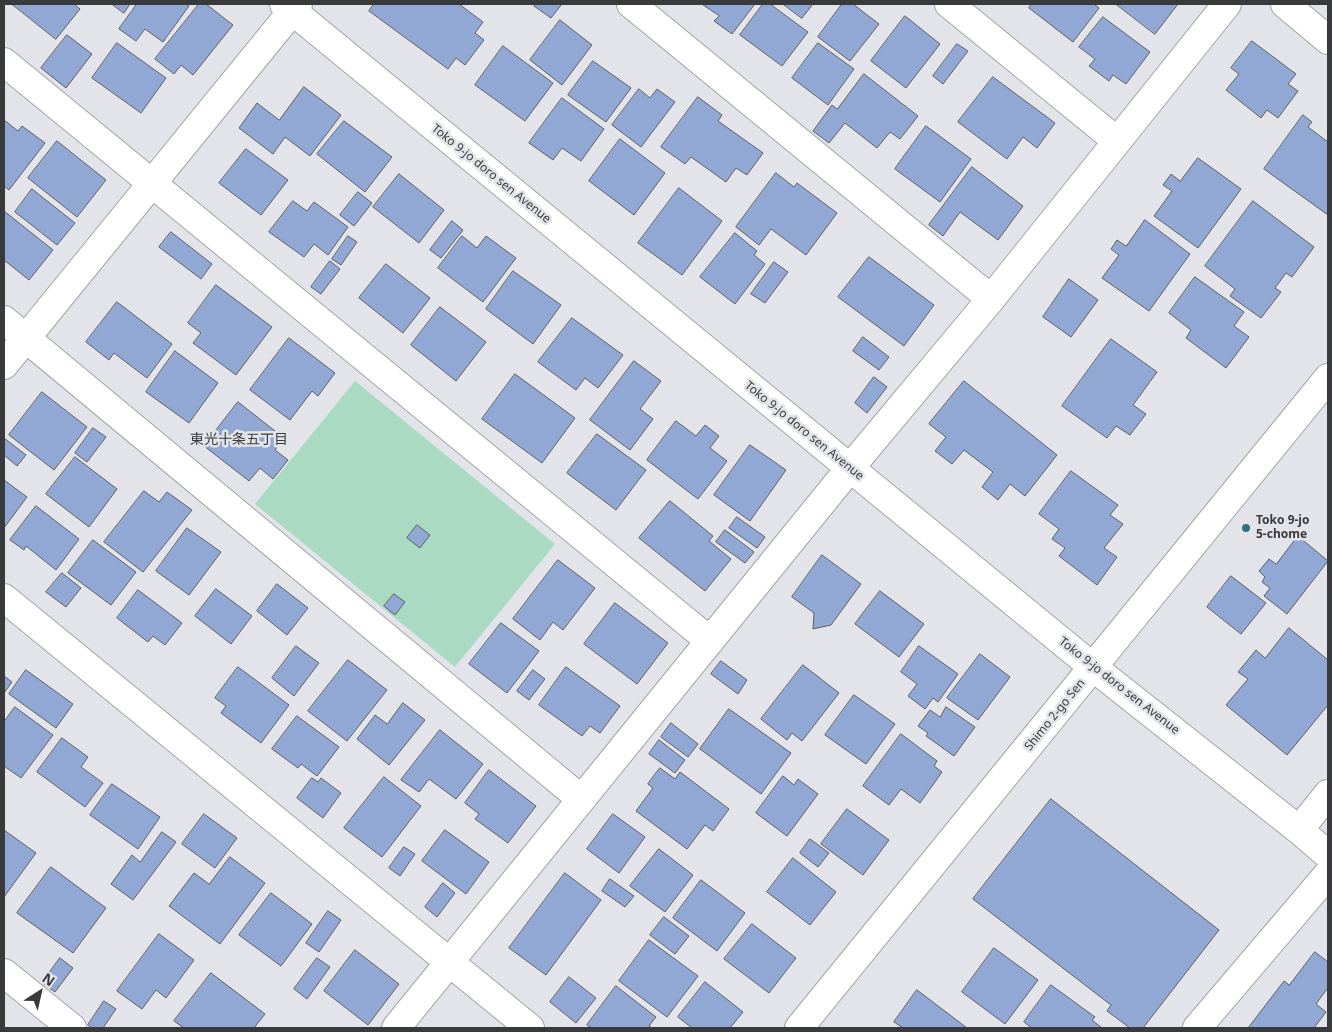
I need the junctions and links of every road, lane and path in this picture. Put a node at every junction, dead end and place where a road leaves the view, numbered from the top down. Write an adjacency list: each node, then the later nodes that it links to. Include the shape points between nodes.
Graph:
1 (631, 4): 10 (street)
2 (949, 4): 8 (street)
3 (1227, 4): 8 (street)
4 (1285, 4): 6 (street)
5 (291, 6): 9 (street); 15 (street, Toko 9-jo doro sen Avenue)
6 (1328, 40)
7 (4, 62): 9 (street)
8 (1117, 140): 10 (street)
9 (152, 183): 12 (street); 17 (street)
10 (991, 299): 15 (street)
11 (4, 320): 12 (street)
12 (26, 338): 13 (street); 20 (street)
13 (4, 365)
14 (1328, 378): 18 (street, Shimo 2-go Sen)
15 (850, 468): 17 (street); 18 (street, Toko 9-jo doro sen Avenue)
16 (4, 598): 24 (street)
17 (710, 641): 20 (street)
18 (1094, 668): 21 (street, Toko 9-jo doro sen Avenue); 29 (street, Shimo 2-go Sen)
19 (1328, 794): 21 (street)
20 (581, 799): 24 (street)
21 (1299, 830): 22 (street, Toko 9-jo doro sen Avenue)
22 (1328, 855)
23 (1328, 874): 30 (street)
24 (450, 962): 27 (street); 28 (street)
25 (4, 974): 26 (street)
26 (72, 1028)
27 (396, 1028)
28 (530, 1028)
29 (799, 1028)
30 (1197, 1028)

